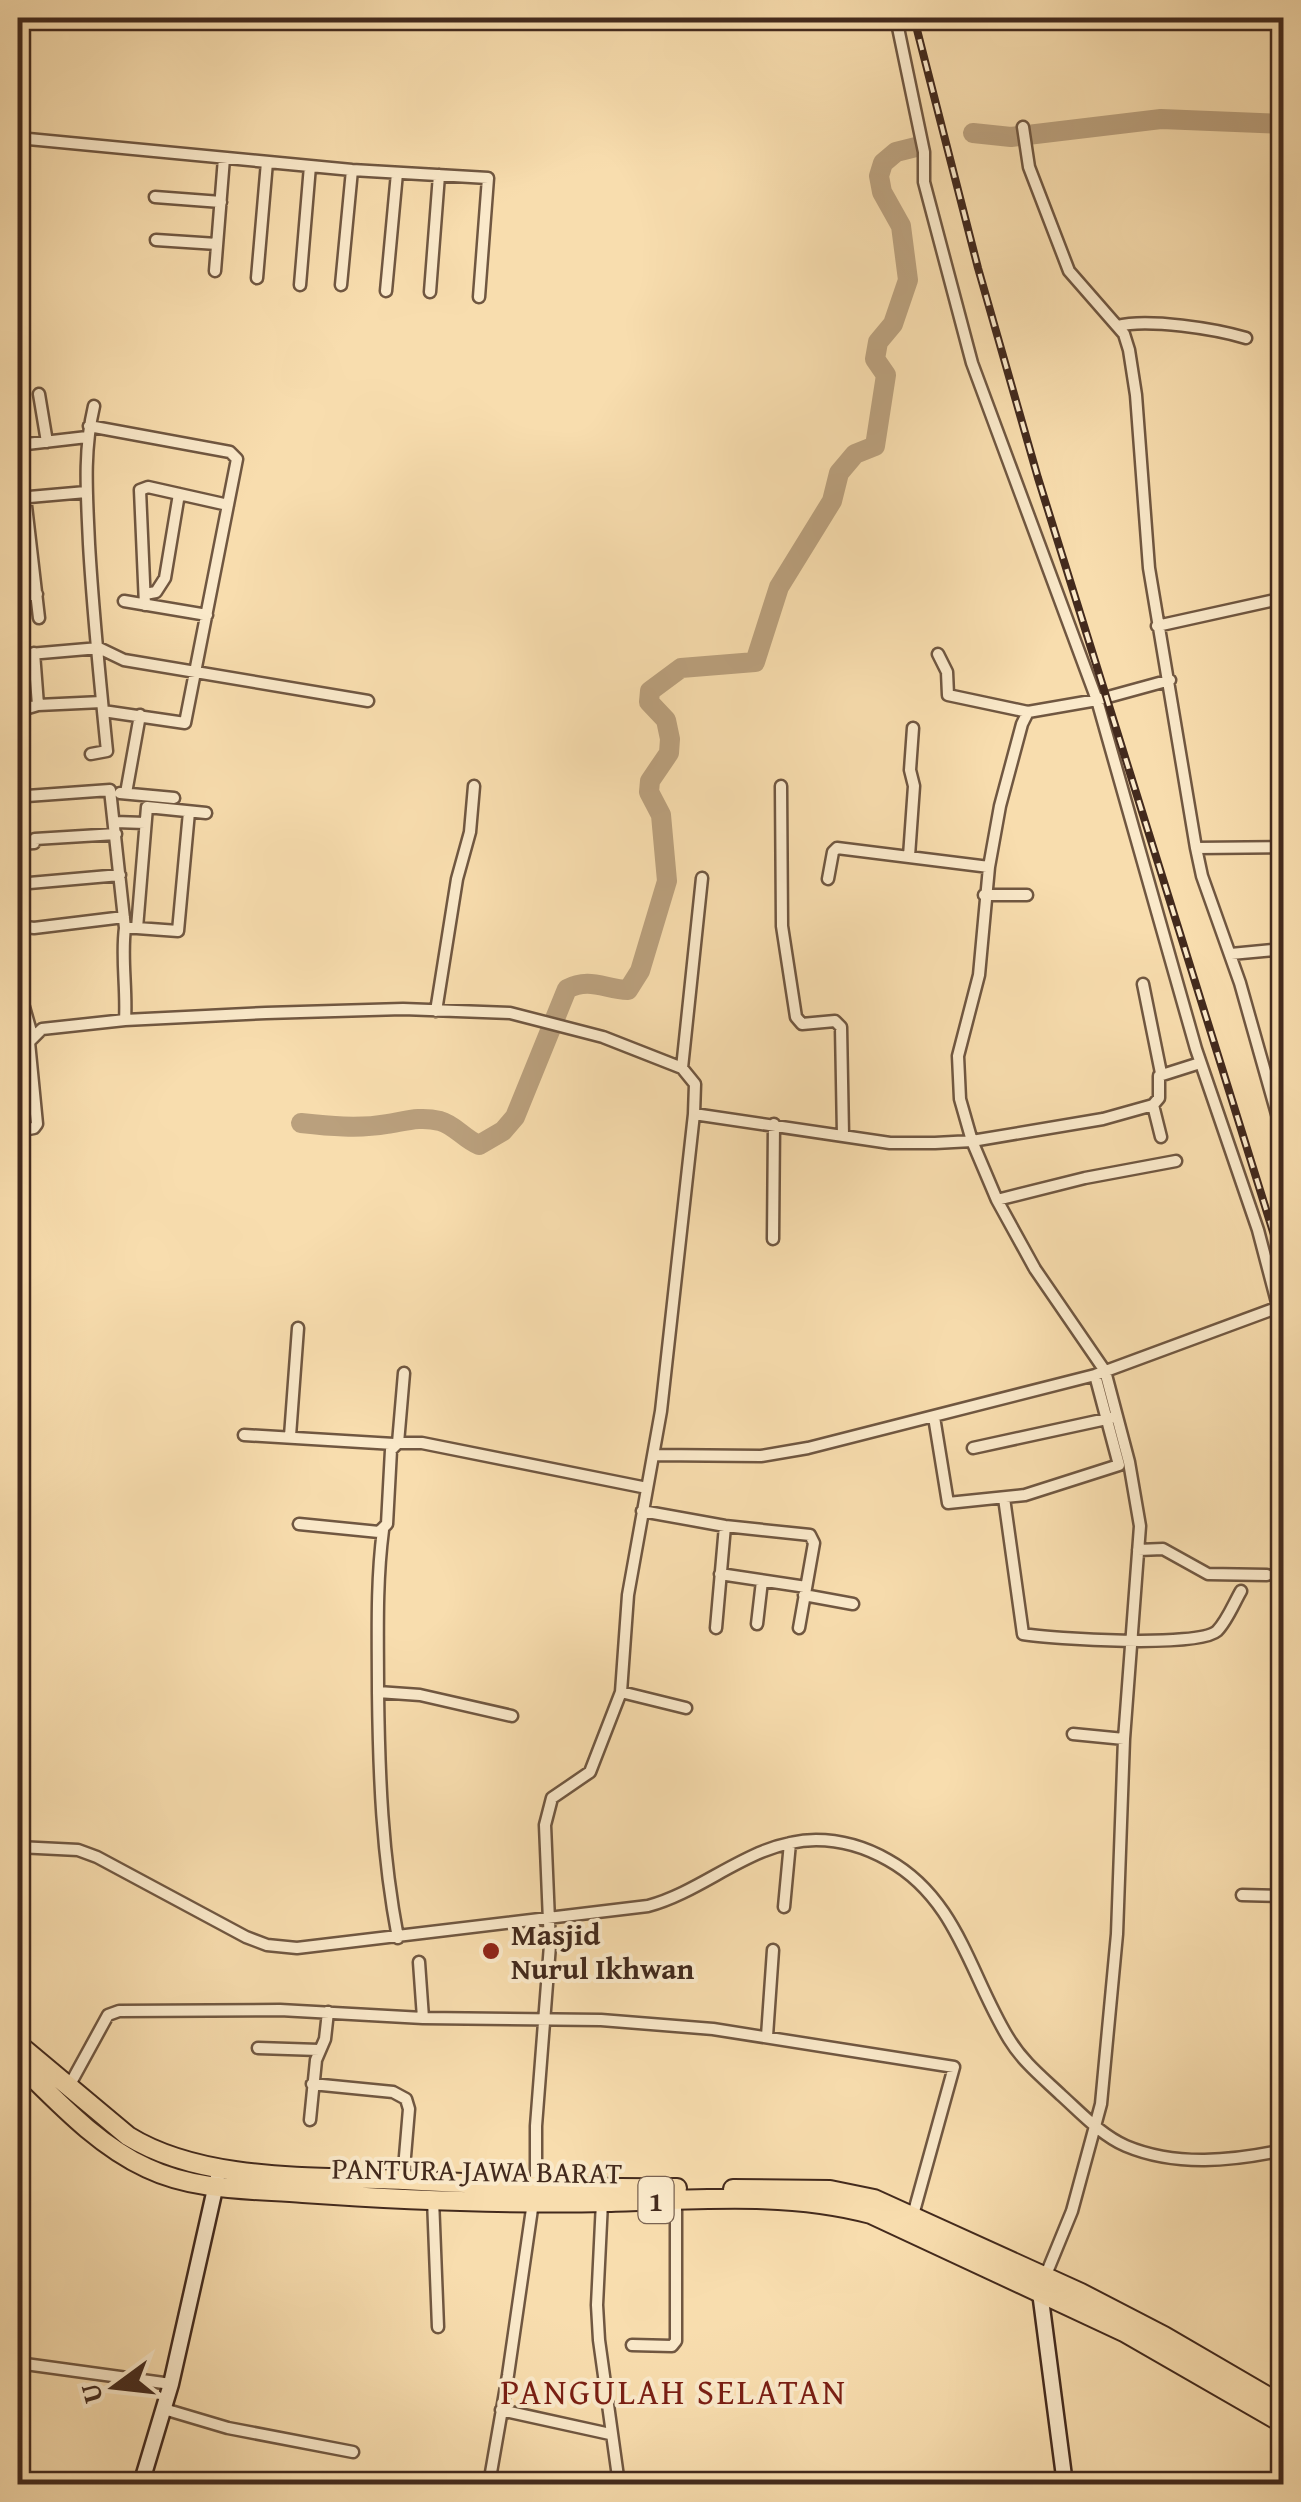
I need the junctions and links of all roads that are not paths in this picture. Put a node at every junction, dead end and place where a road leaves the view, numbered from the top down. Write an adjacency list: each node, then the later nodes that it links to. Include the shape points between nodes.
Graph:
1 (32, 18): 3 (street)
2 (896, 18): 50 (street, via 924,182 972,364)
3 (18, 35)
4 (1023, 133): 23 (street, via 1040,200 1069,271)
5 (18, 138): 6 (street)
6 (224, 158): 7 (street); 13 (street)
7 (268, 162): 8 (street); 17 (street)
8 (310, 166): 9 (street); 18 (street)
9 (352, 170): 10 (street); 19 (street)
10 (396, 173): 11 (street); 20 (street)
11 (440, 175): 21 (street); 22 (street, via 488,178)
12 (155, 197): 13 (street)
13 (221, 202): 15 (street)
14 (156, 240): 15 (street)
15 (217, 244): 16 (street)
16 (215, 272)
17 (257, 278)
18 (300, 284)
19 (341, 285)
20 (386, 291)
21 (430, 292)
22 (479, 297)
23 (1117, 326): 24 (street, via 1209,327); 43 (street, via 1133,366)
24 (1246, 338)
25 (39, 394): 28 (street)
26 (94, 406): 27 (street)
27 (88, 431): 28 (street); 30 (street); 33 (street, via 234,453)
28 (47, 442): 29 (street)
29 (18, 445)
30 (86, 492): 32 (street); 44 (street)
31 (179, 494): 33 (street); 39 (street, via 165,578); 39 (street, via 140,490)
32 (21, 498): 34 (street)
33 (228, 504): 41 (street)
34 (30, 542): 35 (street); 36 (street)
35 (18, 544)
36 (37, 594): 37 (street); 42 (street)
37 (18, 596)
38 (1284, 598): 43 (street)
39 (145, 599): 40 (street); 41 (street)
40 (124, 601)
41 (207, 616): 48 (street)
42 (38, 618)
43 (1157, 626): 49 (street)
44 (99, 648): 45 (street); 48 (street, via 124,660); 53 (street)
45 (34, 653): 47 (street); 52 (street)
46 (938, 654): 55 (street, via 947,694)
47 (18, 655)
48 (196, 671): 51 (street); 56 (street, via 185,723)
49 (1170, 680): 50 (street); 69 (street)
50 (1096, 700): 55 (street); 87 (street)
51 (368, 701)
52 (38, 705): 53 (street); 54 (street)
53 (102, 706): 56 (street); 58 (street, via 107,752)
54 (18, 711)
55 (1028, 712): 71 (street)
56 (140, 715): 62 (street, via 121,793)
57 (913, 728): 70 (street)
58 (91, 754)
59 (474, 786): 84 (street)
60 (780, 786): 94 (street, via 782,926 796,1017 802,1024 841,1027)
61 (26, 796): 66 (street, via 110,790)
62 (174, 798)
63 (189, 812): 64 (street); 65 (street, via 147,807); 78 (street, via 178,932)
64 (206, 814)
65 (145, 823): 66 (street); 78 (street)
66 (116, 828): 67 (street); 72 (street)
67 (18, 844)
68 (1284, 847): 69 (street)
69 (1196, 848): 81 (street)
70 (909, 856): 71 (street); 74 (street, via 837,848)
71 (988, 867): 76 (street)
72 (120, 874): 75 (street); 78 (street)
73 (702, 878): 88 (street)
74 (828, 880)
75 (18, 884)
76 (984, 895): 77 (street); 97 (street, via 979,975 958,1056)
77 (1027, 895)
78 (129, 924): 79 (street); 85 (street)
79 (18, 926)
80 (1284, 948): 81 (street)
81 (1230, 954): 96 (street)
82 (1142, 984): 89 (street)
83 (18, 986): 86 (street)
84 (436, 1011): 85 (street); 88 (street, via 552,1022)
85 (125, 1020): 86 (street, via 42,1028)
86 (32, 1035): 93 (street, via 37,1124)
87 (1200, 1062): 89 (street); 101 (street)
88 (682, 1068): 91 (street, via 695,1084)
89 (1161, 1074): 90 (street)
90 (1153, 1105): 95 (street); 97 (street)
91 (694, 1114): 92 (street); 112 (street)
92 (774, 1124): 94 (street); 100 (street)
93 (18, 1131)
94 (843, 1135): 97 (street, via 909,1144)
95 (1161, 1137)
96 (1284, 1139)
97 (972, 1140): 99 (street)
98 (1176, 1161): 99 (street)
99 (997, 1200): 105 (street)
100 (773, 1239)
101 (1279, 1306): 103 (street); 105 (street)
102 (298, 1328): 109 (street)
103 (1284, 1329)
104 (404, 1373): 110 (street)
105 (1100, 1373): 106 (street); 107 (street)
106 (934, 1417): 112 (street, via 786,1453); 115 (street, via 948,1504)
107 (1112, 1417): 111 (street); 113 (street)
108 (244, 1435): 109 (street)
109 (290, 1436): 110 (street)
110 (396, 1443): 114 (street); 119 (street)
111 (973, 1448)
112 (654, 1455): 114 (street)
113 (1124, 1464): 115 (street); 120 (street, via 1138,1502)
114 (648, 1488): 116 (street)
115 (1004, 1498): 130 (street, via 1022,1634)
116 (642, 1511): 118 (street); 132 (street)
117 (299, 1524): 119 (street)
118 (725, 1526): 121 (street); 125 (street, via 810,1535)
119 (383, 1530): 131 (street, via 376,1580)
120 (1138, 1550): 122 (street, via 1163,1549 1208,1574); 130 (street)
121 (720, 1574): 123 (street); 128 (street)
122 (1267, 1575)
123 (762, 1581): 125 (street); 127 (street)
124 (1241, 1590): 130 (street, via 1209,1636)
125 (805, 1591): 126 (street); 129 (street)
126 (853, 1604)
127 (757, 1624)
128 (716, 1628)
129 (798, 1628)
130 (1130, 1641): 136 (street)
131 (378, 1692): 134 (street); 143 (street, via 382,1840)
132 (620, 1692): 133 (street); 142 (street, via 590,1772 548,1806)
133 (686, 1708)
134 (512, 1716)
135 (1073, 1734): 136 (street)
136 (1124, 1739): 157 (street, via 1117,1934)
137 (790, 1843): 141 (street); 142 (street, via 742,1860 670,1900); 157 (street, via 851,1845 913,1874 956,1928 1011,2043)
138 (18, 1847): 143 (street, via 78,1850 267,1945)
139 (1242, 1895): 140 (street)
140 (1284, 1896)
141 (784, 1908)
142 (548, 1918): 143 (street); 148 (street)
143 (398, 1938)
144 (773, 1950): 149 (street)
145 (419, 1962): 147 (street)
146 (328, 2012): 147 (street); 152 (street); 155 (street, via 113,2012)
147 (422, 2018): 148 (street)
148 (544, 2021): 149 (street); 161 (street)
149 (767, 2036): 165 (street, via 954,2067)
150 (18, 2044): 155 (highway, 1)
151 (258, 2048): 152 (street)
152 (319, 2050): 154 (street)
153 (18, 2064): 159 (highway, PANTURA JAWA BARAT / 1, via 124,2156 164,2176)
154 (312, 2084): 156 (street); 160 (street, via 406,2099)
155 (68, 2089): 159 (highway, 1, via 145,2147)
156 (310, 2120)
157 (1097, 2128): 158 (street, via 1125,2146 1172,2157 1225,2161); 166 (street)
158 (1284, 2150)
159 (218, 2177): 160 (highway, 1); 162 (highway, PANTURA JAWA BARAT / 1); 170 (street)
160 (403, 2180): 161 (highway, 1)
161 (534, 2194): 162 (highway, PANTURA JAWA BARAT / 1); 164 (highway, PANTURA JAWA BARAT / 1); 165 (highway, 1, via 830,2190); 173 (street)
162 (432, 2198): 167 (street)
163 (676, 2200): 164 (highway, PANTURA JAWA BARAT / 1); 166 (highway, PANTURA JAWA BARAT / 1, via 848,2208); 168 (street, via 676,2341)
164 (602, 2202): 175 (street, via 597,2305)
165 (913, 2215): 166 (highway, 1)
166 (1043, 2284): 171 (highway, 1, via 1164,2336); 174 (highway, PANTURA JAWA BARAT / 1); 181 (street)
167 (438, 2327)
168 (632, 2344)
169 (18, 2363): 170 (street)
170 (171, 2384): 172 (street)
171 (1284, 2406)
172 (164, 2409): 176 (street); 177 (street)
173 (501, 2410): 175 (street); 179 (street)
174 (1284, 2424)
175 (610, 2434): 180 (street)
176 (353, 2452)
177 (142, 2482): 178 (street)
178 (176, 2484)
179 (489, 2484)
180 (619, 2484)
181 (1066, 2484)

